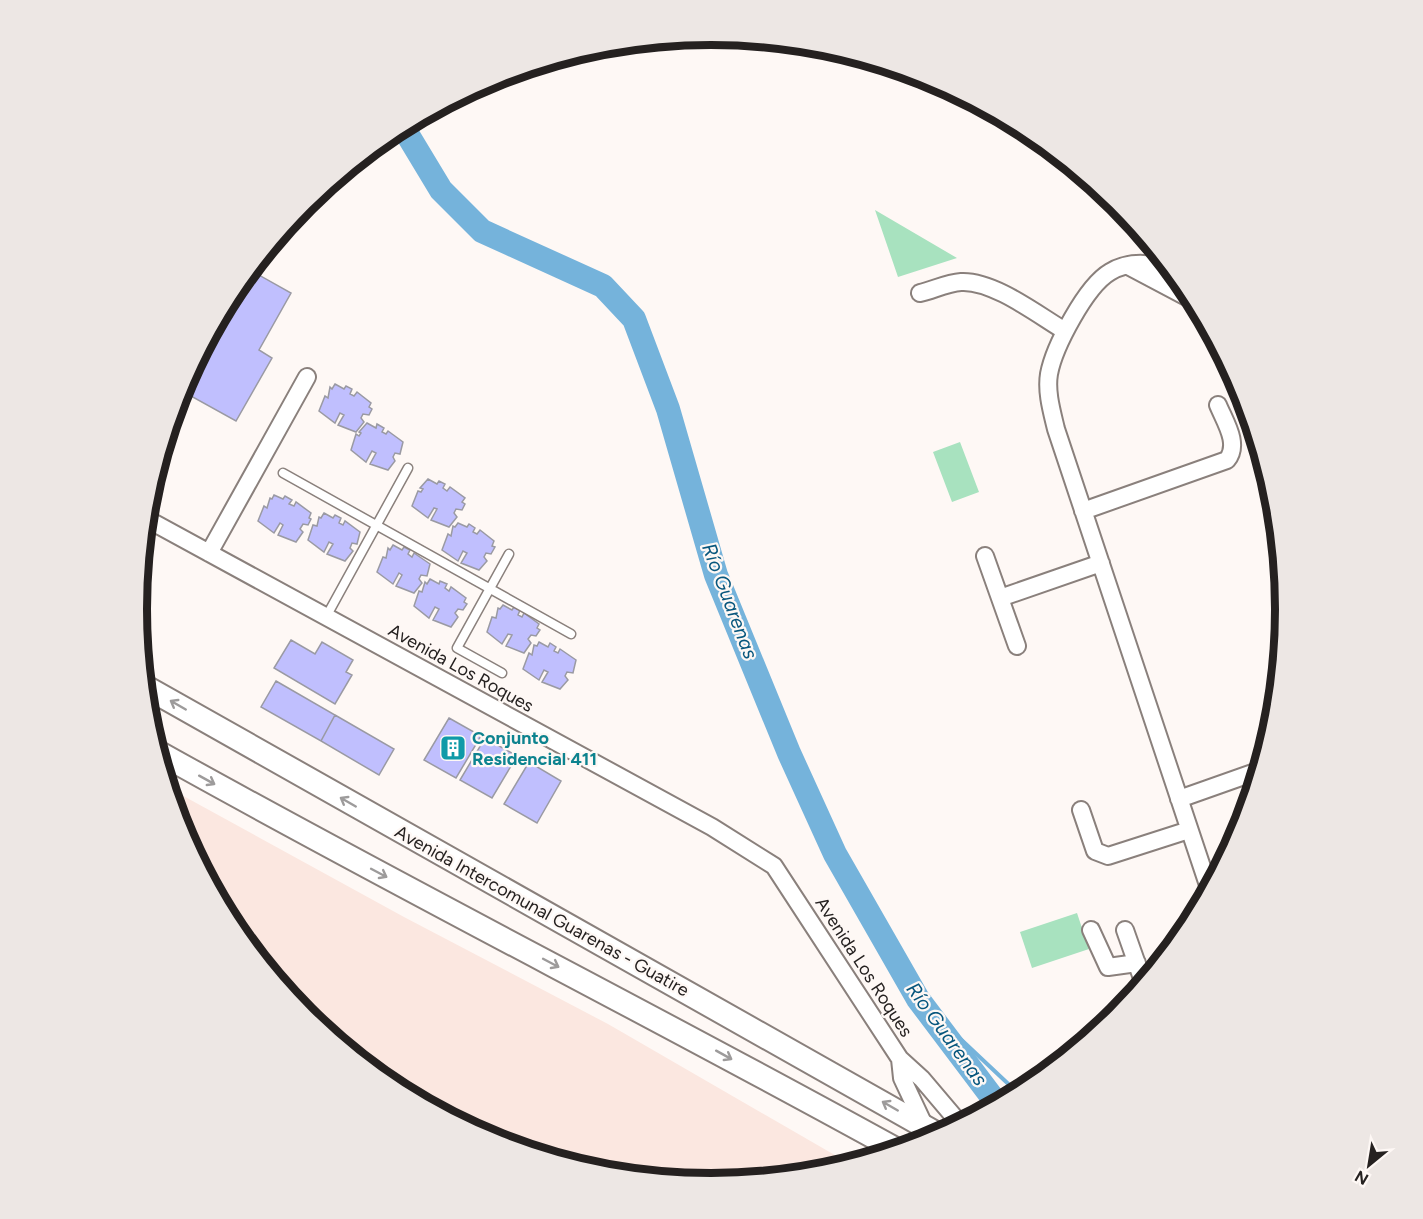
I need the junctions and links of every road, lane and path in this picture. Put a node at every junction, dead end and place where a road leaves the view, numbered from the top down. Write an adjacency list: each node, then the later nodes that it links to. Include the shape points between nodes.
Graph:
1 (1128, 265): 2 (street); 3 (street); 5 (street, via 1109,272 1095,286)
2 (1159, 266)
3 (1178, 292)
4 (920, 293): 5 (street, via 973,282 1021,304)
5 (1065, 331): 10 (street, via 1050,369 1050,397 1056,429)
6 (307, 377): 13 (street)
7 (1218, 405): 10 (street, via 1234,445 1227,460)
8 (408, 468): 12 (lane)
9 (283, 473): 12 (lane)
10 (1083, 511): 16 (street)
11 (154, 523): 13 (street, Avenida Los Roques)
12 (376, 525): 17 (lane); 19 (lane)
13 (209, 553): 19 (street, Avenida Los Roques)
14 (509, 554): 17 (lane)
15 (985, 556): 18 (street)
16 (1101, 563): 18 (street); 26 (street)
17 (490, 588): 20 (lane); 22 (lane, via 457,648)
18 (1000, 598): 21 (street)
19 (326, 617): 34 (street, Avenida Los Roques, via 712,827 774,866)
20 (571, 634)
21 (1017, 646)
22 (502, 673)
23 (153, 691): 37 (main road, Avenida Intercomunal Guarenas - Guatire, one-way to 23)
24 (166, 757): 38 (main road, one-way to 38)
25 (1252, 773): 26 (street)
26 (1179, 799): 28 (street)
27 (1081, 810): 28 (street, via 1095,851 1100,855 1108,856)
28 (1190, 830): 29 (street)
29 (1206, 880)
30 (1091, 930): 32 (street, via 1108,967)
31 (1125, 930): 32 (street)
32 (1137, 963): 33 (street)
33 (1141, 975)
34 (900, 1059): 35 (street, Avenida Los Roques); 36 (street, Avenida Los Roques, via 902,1078)
35 (955, 1119)
36 (932, 1129)
37 (931, 1130)
38 (889, 1145)

